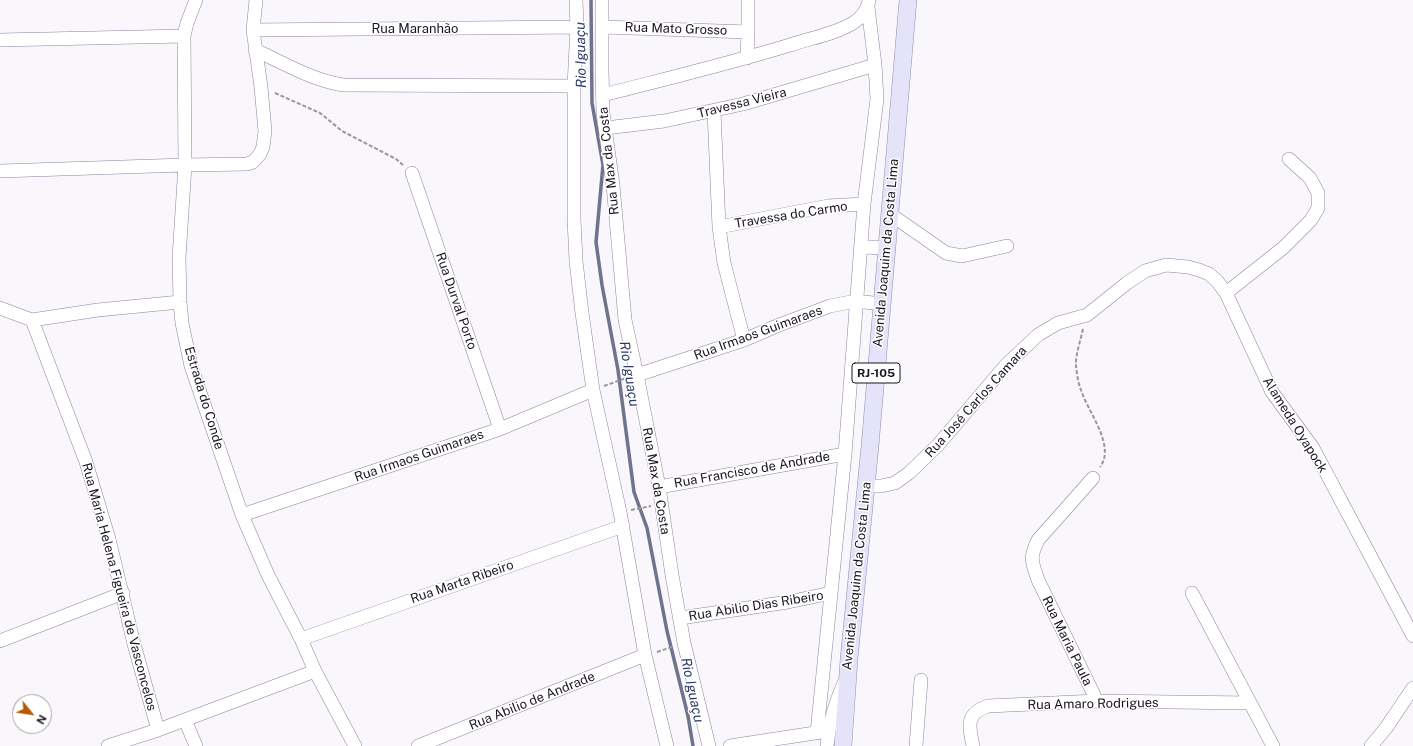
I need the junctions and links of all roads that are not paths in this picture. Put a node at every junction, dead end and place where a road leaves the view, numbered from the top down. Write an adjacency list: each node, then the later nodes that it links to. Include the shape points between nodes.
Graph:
1 (196, 0): 12 (street, Estrada do Conde)
2 (256, 0): 10 (street)
3 (576, 0): 8 (street)
4 (602, 0): 9 (street, Rua Max da Costa)
5 (748, 0): 11 (street)
6 (908, 0): 26 (main road, Avenida Joaquim da Costa Lima / RJ-105)
7 (869, 3): 15 (street, via 854,23); 16 (street)
8 (577, 27): 10 (street, Rua Maranhão); 17 (street)
9 (603, 27): 11 (street, Rua Mato Grosso); 18 (street, Rua Max da Costa)
10 (253, 30): 14 (street)
11 (748, 32): 15 (street)
12 (184, 36): 13 (street); 22 (street, Estrada do Conde)
13 (0, 40)
14 (255, 50): 17 (street, via 310,77 343,85); 22 (street, via 265,131 260,154 253,162 247,164)
15 (747, 58): 18 (street)
16 (875, 65): 19 (street, Travessa Vieira); 25 (street, via 877,98)
17 (574, 86): 40 (street, via 576,261)
18 (603, 95): 20 (street, Rua Max da Costa)
19 (714, 111): 20 (street, Travessa Vieira, via 664,121); 27 (street)
20 (606, 128): 39 (street, Rua Max da Costa, via 625,320)
21 (1289, 159): 31 (street, via 1310,178 1318,193 1318,208 1311,220 1283,248)
22 (185, 164): 23 (street); 33 (street, Estrada do Conde, via 179,258)
23 (0, 171)
24 (412, 173): 41 (street, Rua Durval Porto)
25 (864, 204): 27 (street, Travessa do Carmo, via 828,206); 29 (street)
26 (890, 214): 28 (street, via 946,253 962,256); 30 (main road, Avenida Joaquim da Costa Lima / RJ-105)
27 (719, 226): 38 (street, via 724,263)
28 (1007, 246)
29 (861, 247): 30 (street); 32 (street)
30 (887, 248): 34 (main road, Avenida Joaquim da Costa Lima / RJ-105)
31 (1226, 293): 36 (street, Alameda Oyapock, via 1209,274 1188,267 1166,265 1145,271); 52 (street, Alameda Oyapock, via 1272,392 1313,448)
32 (856, 301): 34 (street, Rua Irmaos Guimaraes); 38 (street, Rua Irmaos Guimaraes, via 830,306); 42 (street)
33 (180, 302): 37 (street); 46 (street, Estrada do Conde, via 191,366)
34 (882, 304): 44 (main road, Avenida Joaquim da Costa Lima / RJ-105)
35 (0, 308): 37 (street)
36 (1087, 314): 44 (street, Rua José Carlos Camara, via 1058,324 1038,335 1006,365 938,445 909,473 895,483)
37 (32, 320): 48 (street, Rua Maria Helena Figueira de Vasconcelos, via 86,462)
38 (744, 340): 39 (street, Rua Irmaos Guimaraes)
39 (634, 376): 45 (street, Rua Max da Costa)
40 (596, 389): 41 (street, Rua Irmaos Guimaraes); 47 (street)
41 (500, 429): 46 (street, Rua Irmaos Guimaraes)
42 (845, 454): 45 (street, Rua Francisco de Andrade); 49 (street)
43 (1093, 478): 60 (street, Rua Maria Paula, via 1038,540 1032,551 1032,560 1038,580)
44 (866, 486): 57 (main road, Avenida Joaquim da Costa Lima / RJ-105)
45 (659, 487): 51 (street, Rua Max da Costa)
46 (242, 516): 53 (street, Estrada do Conde, via 268,575)
47 (623, 526): 53 (street, Rua Marta Ribeiro); 55 (street)
48 (123, 593): 54 (street); 63 (street, Rua Maria Helena Figueira de Vasconcelos)
49 (831, 593): 51 (street, Rua Abilio Dias Ribeiro); 64 (street)
50 (1192, 593): 61 (street)
51 (680, 618): 70 (street, Rua Max da Costa)
52 (1413, 636)
53 (301, 639): 56 (street, Estrada do Conde)
54 (0, 641)
55 (648, 654): 68 (street, Rua Abilio de Andrade); 69 (street)
56 (315, 671): 62 (street); 67 (street, Estrada do Conde)
57 (847, 677): 64 (street); 73 (main road, Avenida Joaquim da Costa Lima / RJ-105)
58 (921, 680): 74 (street)
59 (1413, 688): 77 (street)
60 (1097, 701): 61 (street, Rua Amaro Rodrigues); 75 (street, Rua Amaro Rodrigues, via 988,706 979,709 972,714 970,723)
61 (1249, 703): 76 (street)
62 (185, 720): 63 (street); 66 (street)
63 (158, 730): 65 (street)
64 (823, 732): 71 (street); 72 (street)
65 (108, 746)
66 (196, 746)
67 (355, 746)
68 (418, 746)
69 (667, 746)
70 (708, 746)
71 (730, 746)
72 (827, 746)
73 (843, 746)
74 (916, 746)
75 (973, 746)
76 (1273, 746)
77 (1371, 746)

